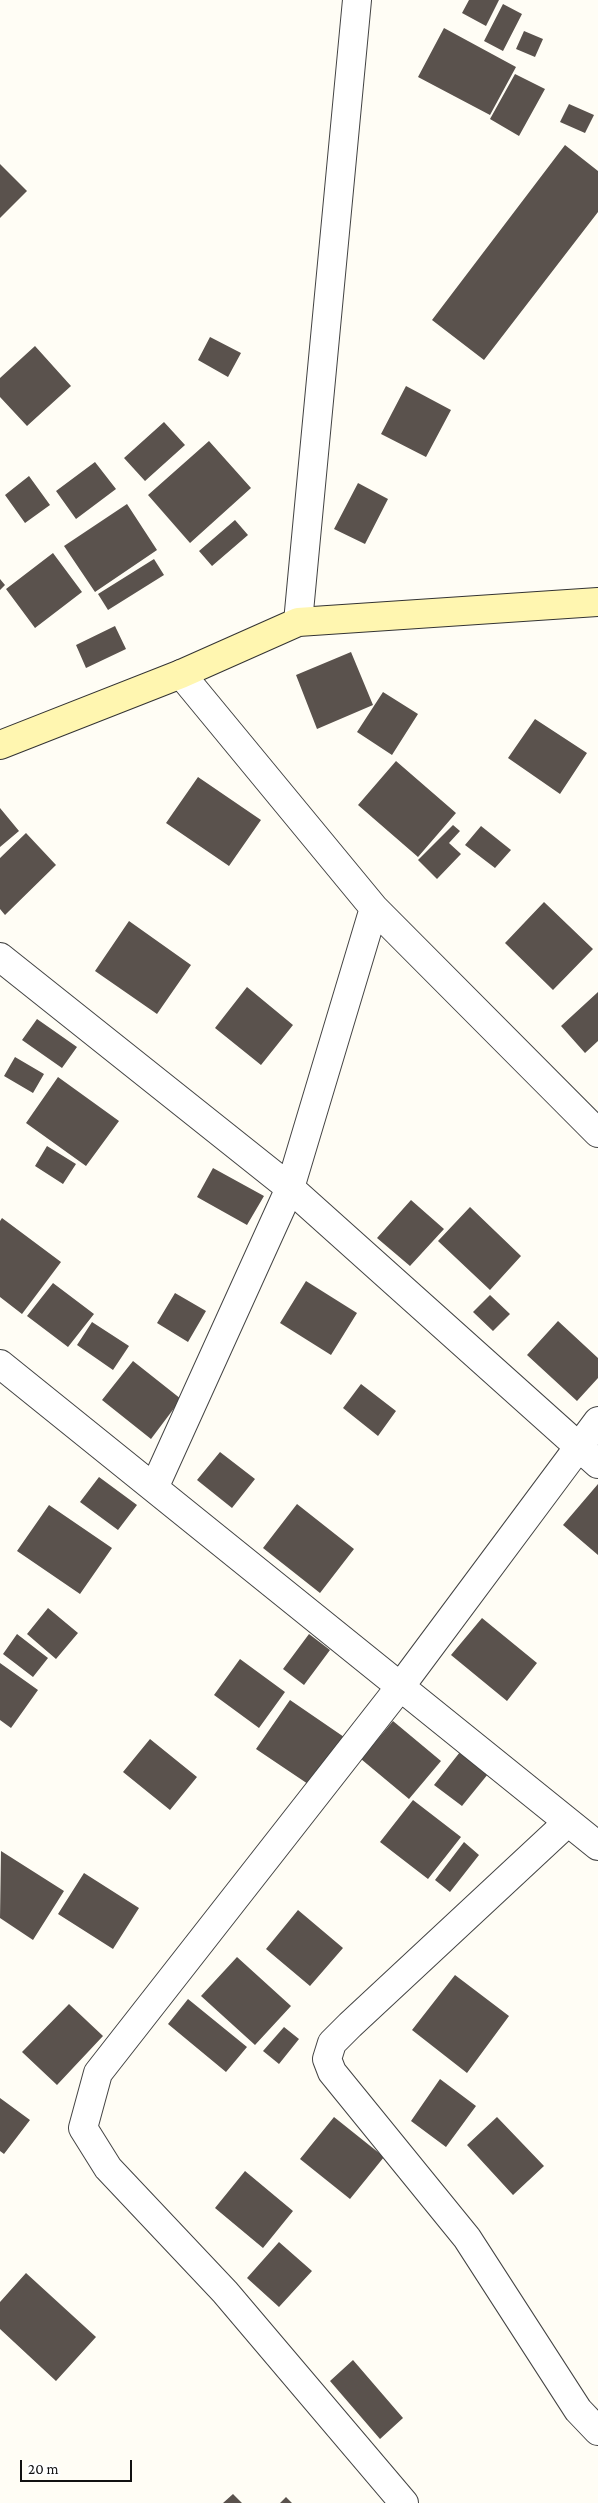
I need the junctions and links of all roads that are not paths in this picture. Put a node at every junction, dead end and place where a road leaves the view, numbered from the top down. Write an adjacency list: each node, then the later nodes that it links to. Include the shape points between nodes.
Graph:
1 (356, 0): 3 (street)
2 (598, 602): 3 (main road)
3 (298, 622): 4 (main road)
4 (181, 674): 5 (main road); 6 (street)
5 (0, 745)
6 (374, 908): 8 (street); 9 (street)
7 (0, 957): 9 (street)
8 (598, 1133)
9 (290, 1188): 12 (street); 13 (street)
10 (0, 1364): 13 (street)
11 (598, 1421): 12 (street)
12 (589, 1455): 14 (street)
13 (154, 1488): 14 (street)
14 (400, 1687): 15 (street); 18 (street, via 98,2073 83,2128 108,2168 225,2292)
15 (568, 1822): 16 (street); 17 (street, via 344,2031 332,2043 327,2059 332,2072 467,2238 578,2410)
16 (598, 1846)
17 (598, 2431)
18 (404, 2503)

